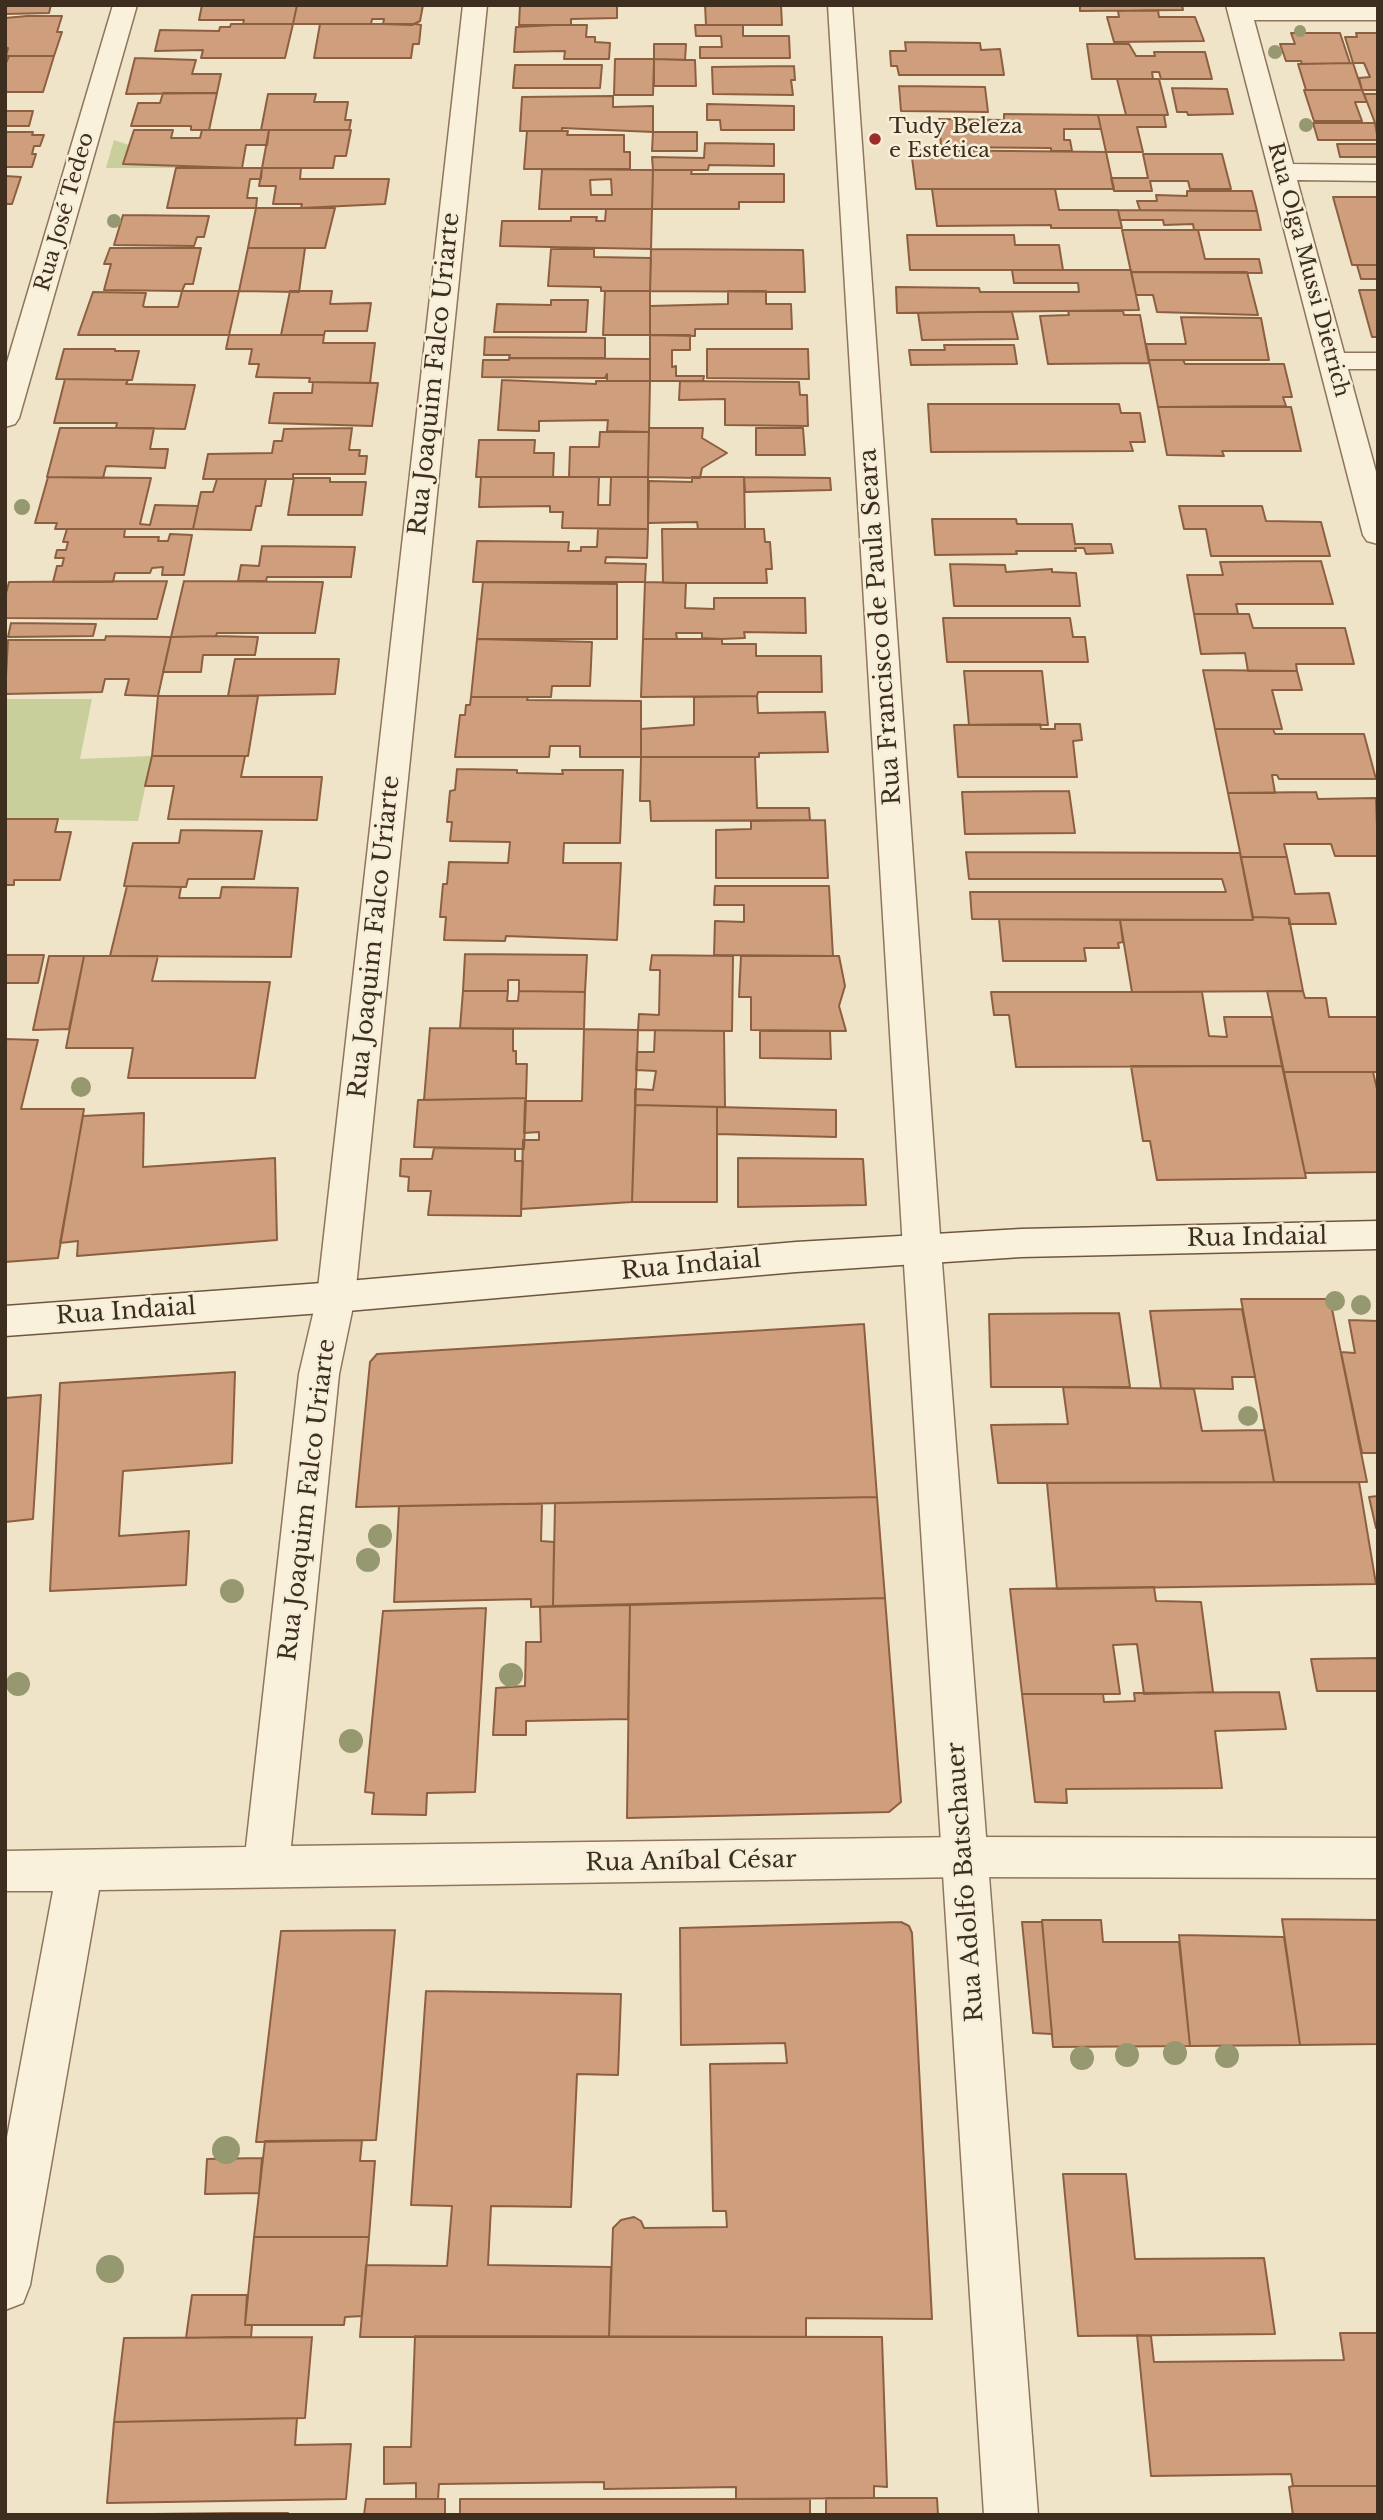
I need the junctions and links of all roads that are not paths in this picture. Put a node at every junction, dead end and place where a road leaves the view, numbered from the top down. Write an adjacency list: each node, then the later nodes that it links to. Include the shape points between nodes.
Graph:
1 (125, 5): 10 (street, Rua José Tedeo)
2 (475, 5): 14 (street, Rua Joaquim Falco Uriarte)
3 (840, 5): 13 (street, Rua Francisco de Paula Seara)
4 (1239, 9): 5 (street); 6 (street, Rua Olga Mussi Dietrich)
5 (1378, 13)
6 (1282, 172): 7 (street); 8 (street, Rua Olga Mussi Dietrich)
7 (1378, 173)
8 (1332, 361): 9 (street); 11 (street, Rua Olga Mussi Dietrich)
9 (1378, 361)
10 (5, 418)
11 (1378, 535)
12 (1378, 1235): 13 (street, Rua Indaial)
13 (922, 1249): 14 (street, Rua Indaial); 16 (street, Rua Adolfo Batschauer)
14 (336, 1297): 15 (street, Rua Indaial); 18 (street, Rua Joaquim Falco Uriarte, via 319,1374)
15 (5, 1321)
16 (964, 1857): 17 (street, Rua Aníbal César); 18 (street, Rua Aníbal César); 22 (street, Rua Adolfo Batschauer)
17 (1378, 1858)
18 (266, 1868): 19 (street, Rua Aníbal César)
19 (80, 1869): 20 (street, Rua Aníbal César); 21 (street)
20 (5, 1871)
21 (5, 2285)
22 (1010, 2515)

